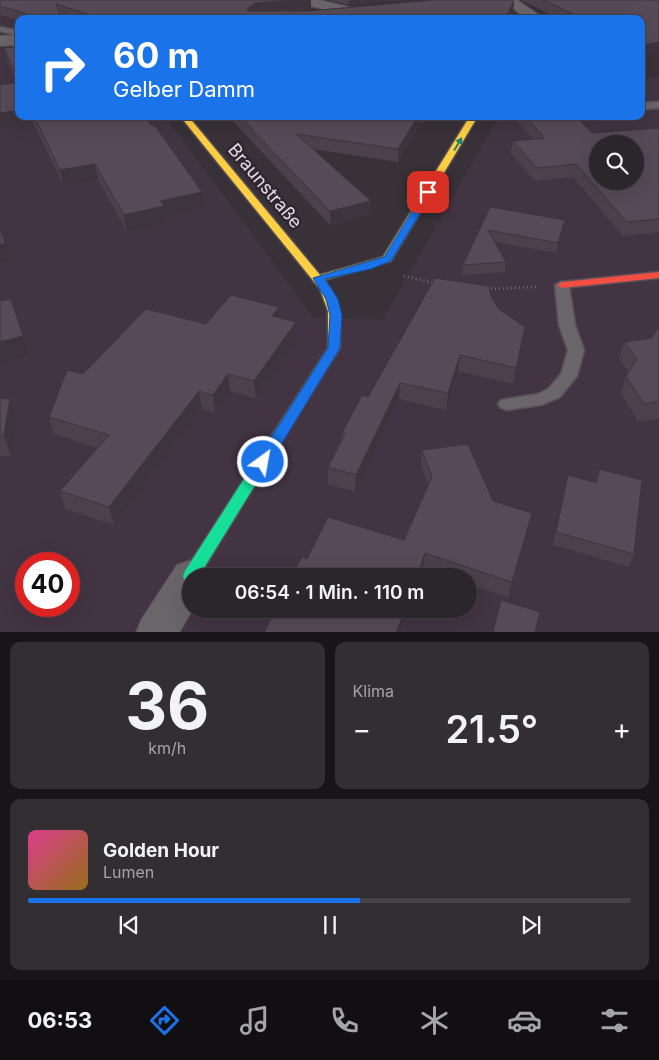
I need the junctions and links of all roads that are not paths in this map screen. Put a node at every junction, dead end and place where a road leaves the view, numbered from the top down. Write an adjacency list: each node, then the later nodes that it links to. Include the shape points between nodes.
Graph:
1 (302, 0): 3 (street)
2 (508, 0): 5 (street)
3 (353, 10): 4 (street)
4 (311, 14)
5 (532, 15)
6 (0, 29): 7 (lane)
7 (15, 33)
8 (15, 40): 9 (street)
9 (0, 41)
10 (659, 105): 11 (lane)
11 (645, 106)
12 (187, 120): 15 (street, Braunstraße)
13 (472, 120): 15 (street, one-way to 13, via 387,259)
14 (659, 275): 16 (street)
15 (319, 278): 18 (street, Braunstraße, via 332,299 336,315 334,348)
16 (562, 285): 17 (lane, via 567,325 576,350 570,376 554,393 541,399)
17 (507, 404)
18 (196, 568)
19 (182, 590): 20 (street)
20 (156, 632)

